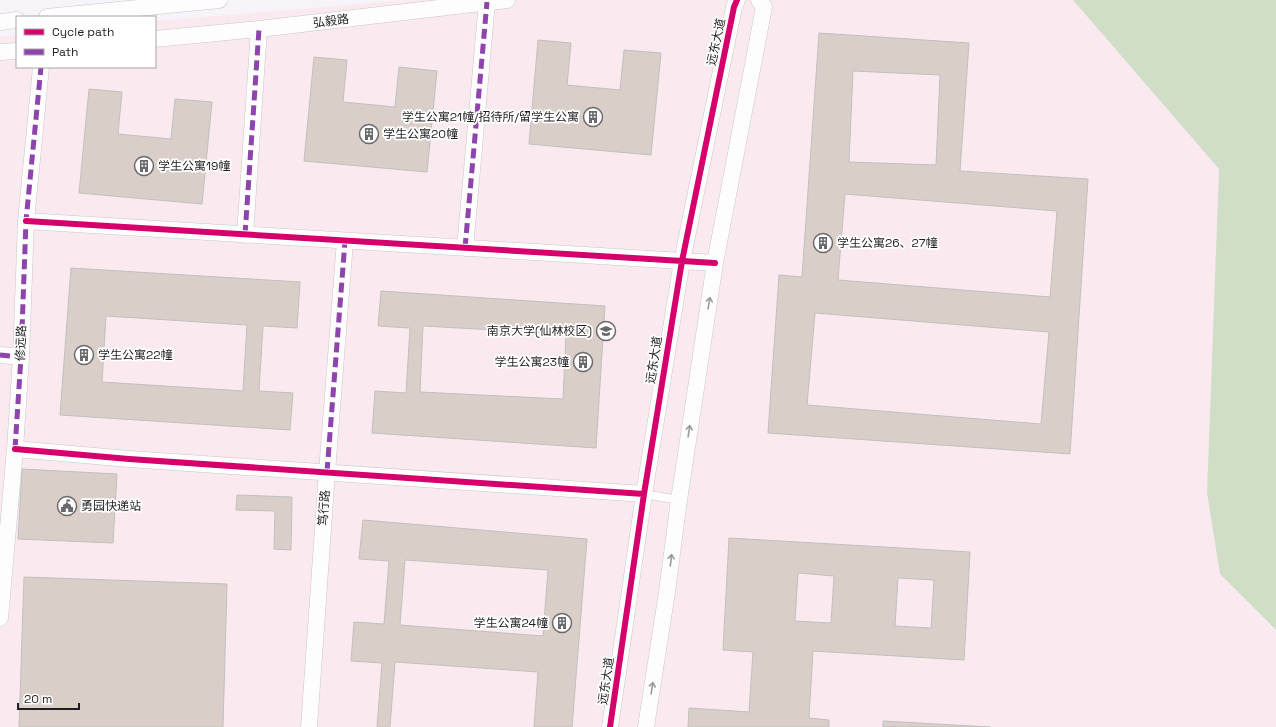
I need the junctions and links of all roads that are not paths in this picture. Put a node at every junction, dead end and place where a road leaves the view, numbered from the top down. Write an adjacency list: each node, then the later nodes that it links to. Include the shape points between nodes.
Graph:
1 (219, 0): 6 (street)
2 (507, 0): 5 (street, 弘毅路)
3 (737, 0): 18 (street, 远东大道)
4 (759, 0): 19 (street, via 764,8)
5 (487, 2): 9 (street, 弘毅路); 17 (street)
6 (57, 16)
7 (16, 20): 8 (street)
8 (0, 22)
9 (259, 29): 10 (street, 弘毅路); 15 (street)
10 (156, 39)
11 (16, 51): 12 (street)
12 (0, 52)
13 (41, 68): 14 (street, 修远路)
14 (26, 221): 15 (street); 21 (street, 修远路)
15 (245, 235): 16 (street)
16 (345, 241): 17 (street); 23 (street, 笃行路)
17 (465, 248): 18 (street)
18 (682, 261): 19 (street); 24 (street, 远东大道)
19 (715, 263): 25 (street, one-way to 19)
20 (0, 355): 21 (street)
21 (21, 357): 22 (street, 修远路)
22 (16, 449): 23 (street); 26 (street, 修远路)
23 (327, 472): 24 (street); 27 (street, 笃行路)
24 (644, 494): 25 (lane); 28 (street, 远东大道)
25 (679, 500): 29 (street, one-way to 25)
26 (0, 618)
27 (309, 727)
28 (610, 727)
29 (646, 727)

